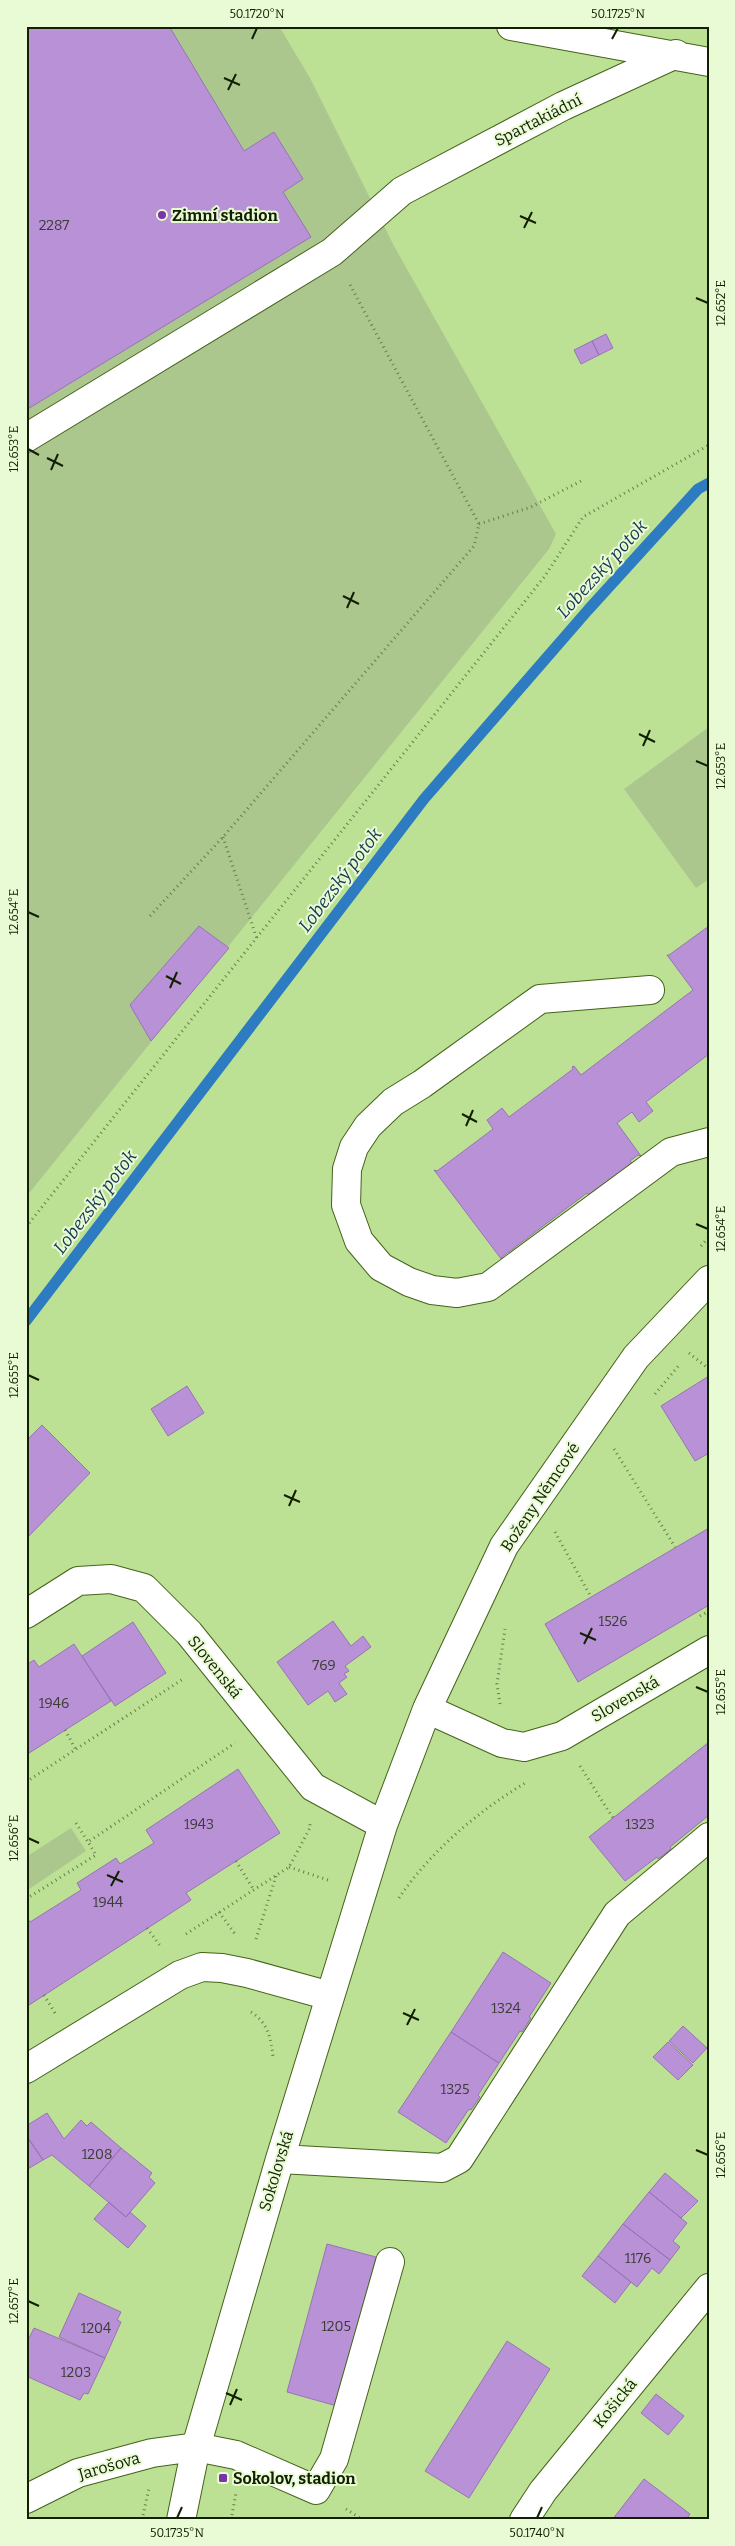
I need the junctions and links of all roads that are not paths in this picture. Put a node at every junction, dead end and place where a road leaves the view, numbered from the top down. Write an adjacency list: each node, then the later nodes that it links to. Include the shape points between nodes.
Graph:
1 (512, 26): 2 (street)
2 (676, 54): 3 (street); 4 (street, Spartakiádní, via 563,106 402,191 332,252)
3 (709, 62)
4 (26, 438)
5 (650, 990): 6 (street, via 540,999 393,1102 368,1126 354,1147 347,1169 346,1205 359,1241 381,1267 409,1282 432,1290 457,1293 488,1287 672,1152)
6 (709, 1142)
7 (709, 1280): 10 (street, Boženy Němcové, via 636,1357 504,1546)
8 (26, 1614): 11 (street, Slovenská, via 78,1581 110,1579 144,1588 189,1634 313,1787)
9 (709, 1650): 10 (street, Slovenská, via 562,1736 539,1744 524,1747 502,1744)
10 (427, 1710): 11 (street, Boženy Němcové)
11 (383, 1826): 13 (street, Sokolovská)
12 (709, 1837): 15 (street, via 617,1914 459,2159 442,2168)
13 (330, 1996): 14 (street, via 247,1972 202,1967 180,1974); 15 (street, Sokolovská)
14 (26, 2070)
15 (280, 2159): 18 (street, Sokolovská)
16 (390, 2262): 18 (street, Jarošova, via 334,2459 316,2490 236,2455)
17 (709, 2288): 21 (street, Košická, via 543,2491)
18 (196, 2447): 19 (street, Jarošova, via 159,2452 78,2473); 20 (street, Sokolovská)
19 (26, 2499)
20 (181, 2520)
21 (524, 2520)

